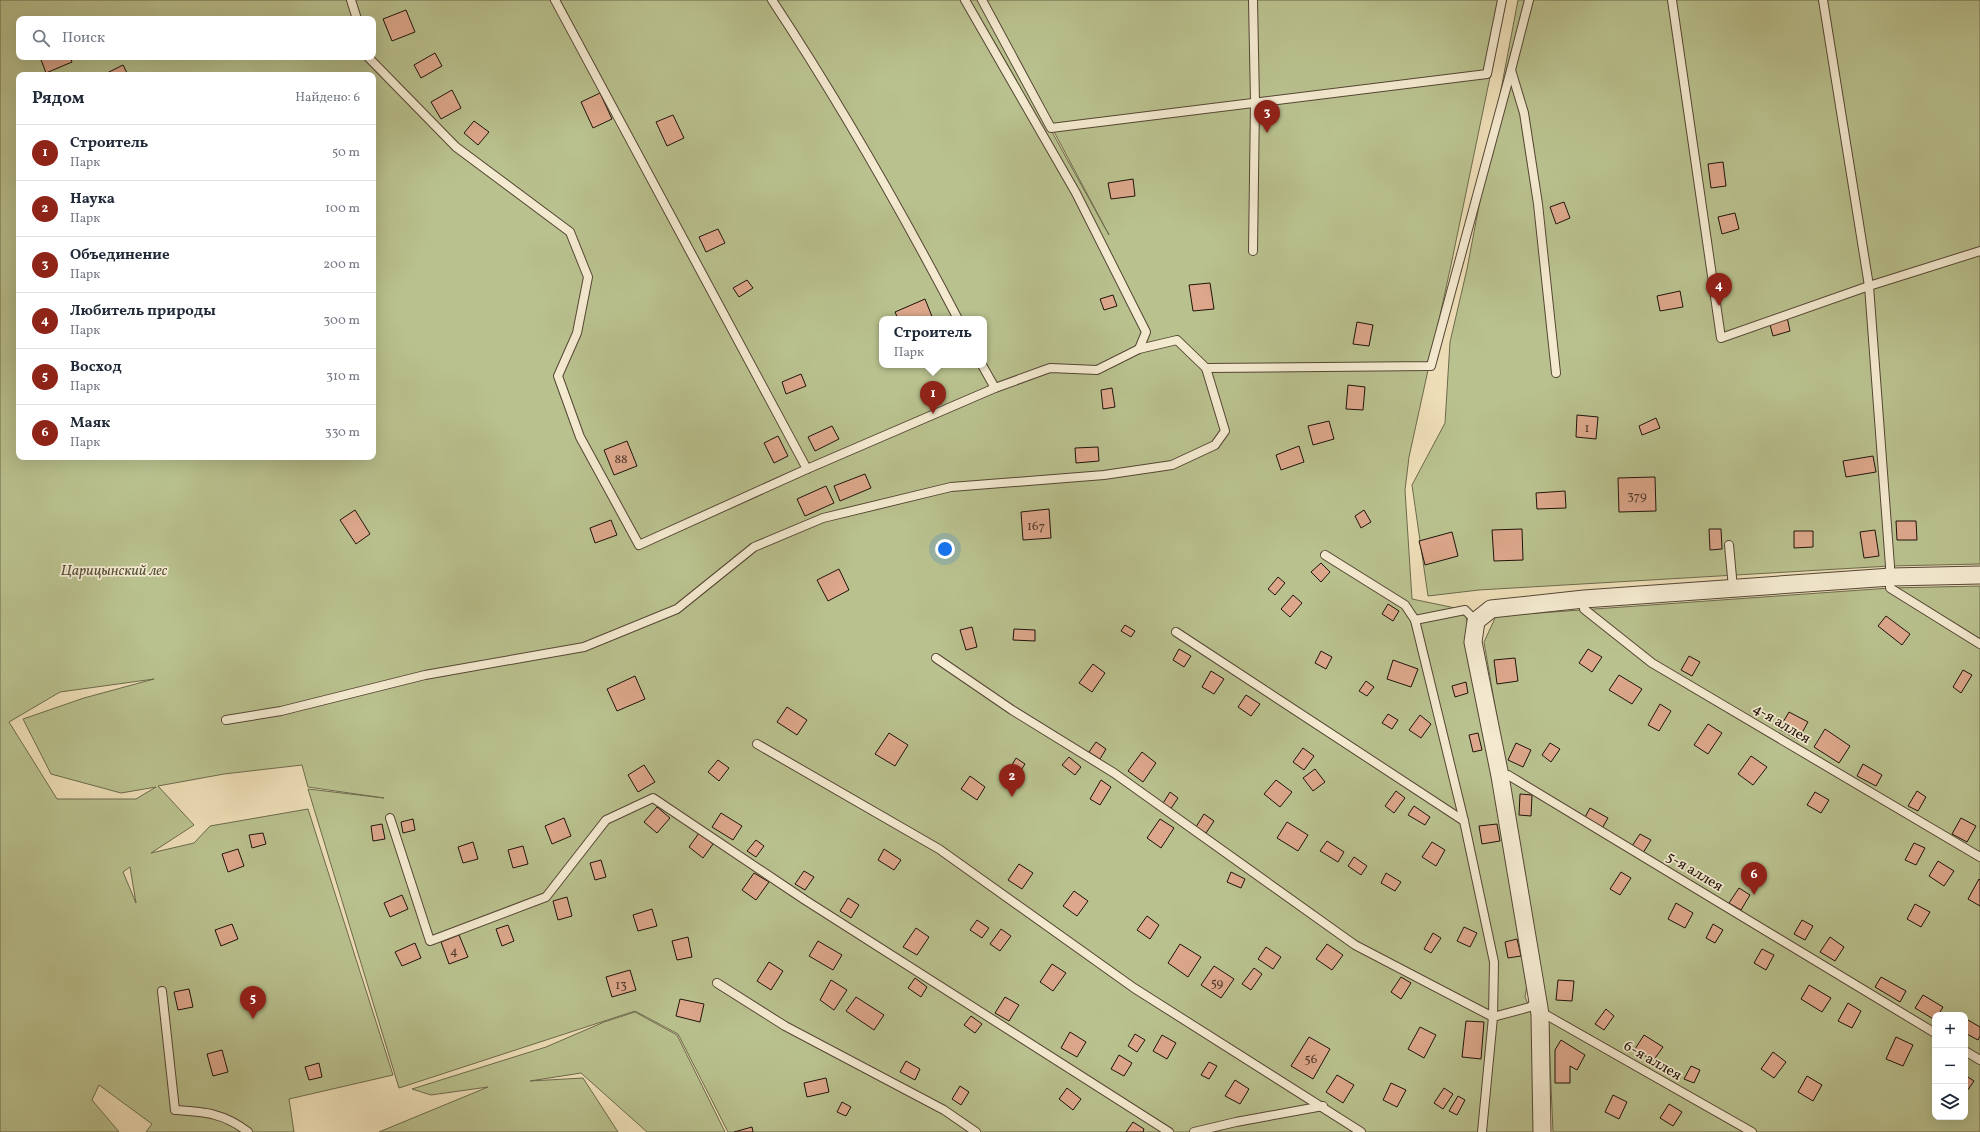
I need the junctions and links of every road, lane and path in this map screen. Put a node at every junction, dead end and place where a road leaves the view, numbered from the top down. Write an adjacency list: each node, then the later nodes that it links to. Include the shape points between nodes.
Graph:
1 (351, 0): 11 (lane)
2 (555, 0): 24 (lane)
3 (772, 0): 18 (lane, via 819,71 920,246)
4 (965, 0): 19 (lane, via 1076,193 1146,332)
5 (982, 0): 14 (lane, via 1051,128)
6 (1254, 0): 14 (lane)
7 (1502, 0): 14 (lane, via 1487,74)
8 (1529, 0): 13 (lane)
9 (1672, 0): 17 (lane, via 1721,338)
10 (1823, 0): 17 (lane)
11 (356, 16)
12 (371, 60): 24 (lane, via 456,147 570,232 588,277 577,333 558,376 580,437 639,545)
13 (1511, 70): 21 (lane, via 1431,366); 22 (lane, via 1524,113 1538,204)
14 (1255, 102): 16 (lane)
15 (1980, 250): 17 (lane)
16 (1253, 251)
17 (1869, 286): 28 (lane)
18 (956, 316)
19 (1138, 349): 21 (lane, via 1177,340); 23 (lane, via 1097,370 1050,368)
20 (984, 368): 23 (lane)
21 (1206, 368): 36 (lane, via 1225,432 1215,445 1172,465 1104,475 951,487 822,518 754,547 677,609 584,647 425,675 281,711)
22 (1556, 373)
23 (995, 388): 24 (lane)
24 (807, 469)
25 (1729, 545): 29 (lane)
26 (1325, 555): 31 (lane, via 1405,605)
27 (1980, 575): 28 (street)
28 (1891, 577): 29 (street); 34 (lane, via 1890,588)
29 (1733, 588): 30 (street)
30 (1584, 599): 32 (street, via 1491,609); 41 (lane, 4-я аллея, via 1584,609 1652,663)
31 (1415, 620): 32 (lane, via 1465,610); 40 (lane)
32 (1476, 621): 38 (street, via 1473,642)
33 (1176, 632): 40 (lane)
34 (1980, 644)
35 (936, 658): 45 (lane, via 1012,710 1114,773 1355,945)
36 (226, 720)
37 (757, 744): 49 (lane, via 938,849 1134,988)
38 (1500, 776): 44 (street); 46 (lane, 5-я аллея, via 1508,775)
39 (390, 818): 52 (lane, via 430,940 546,897 606,820 653,798 805,900)
40 (1464, 821): 45 (lane, via 1494,962)
41 (1980, 857)
42 (717, 983): 51 (lane, via 785,1026 938,1106)
43 (162, 991): 50 (lane, via 175,1110 206,1112 234,1121)
44 (1538, 1008): 45 (lane, via 1530,1007); 56 (street); 57 (lane, 6-я аллея)
45 (1493, 1017): 55 (lane)
46 (1932, 1031)
47 (1968, 1053): 48 (lane)
48 (1980, 1060)
49 (1323, 1106): 53 (lane); 54 (lane)
50 (248, 1132)
51 (976, 1132)
52 (1169, 1132)
53 (1194, 1132)
54 (1361, 1132)
55 (1482, 1132)
56 (1542, 1132)
57 (1752, 1132)

